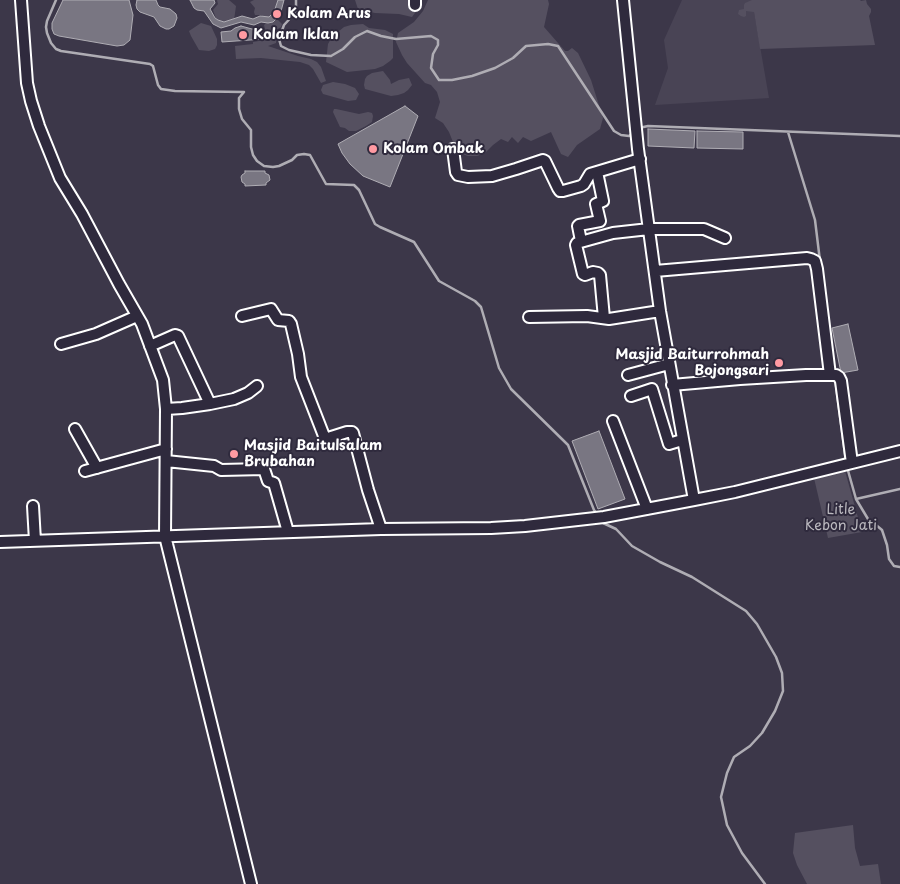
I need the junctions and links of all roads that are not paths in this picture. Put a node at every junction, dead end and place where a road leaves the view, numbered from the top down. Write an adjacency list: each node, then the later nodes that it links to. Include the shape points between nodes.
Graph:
1 (21, 0): 11 (street, via 27,83 39,126 60,178)
2 (623, 0): 4 (street)
3 (453, 149): 5 (street, via 456,172 462,176 492,176 543,160 563,192 581,186 590,174)
4 (640, 159): 5 (street); 6 (street)
5 (597, 172): 8 (street, via 603,201 596,204 601,224 579,225)
6 (649, 229): 7 (street, via 704,229); 8 (street, via 613,232); 9 (street)
7 (725, 238)
8 (581, 241): 14 (street, via 576,245 583,274 593,272 600,275)
9 (654, 271): 10 (street); 19 (street, via 807,258 815,261)
10 (660, 312): 14 (street); 17 (street)
11 (137, 316): 15 (street, via 96,334); 16 (street)
12 (242, 316): 37 (street, via 271,309 278,320 292,324 301,377 324,436 354,433)
13 (529, 317): 14 (street)
14 (604, 318)
15 (61, 344)
16 (150, 346): 23 (street, via 178,336); 24 (street, via 163,380)
17 (669, 364): 18 (street); 20 (street)
18 (628, 375)
19 (833, 375): 20 (street); 31 (street, via 841,381)
20 (672, 385): 27 (street)
21 (257, 386): 23 (street, via 242,396)
22 (631, 396): 27 (street, via 652,389 667,442 671,444)
23 (210, 404): 24 (street)
24 (166, 409): 28 (street)
25 (613, 422): 36 (street)
26 (75, 429): 32 (street)
27 (682, 440): 34 (street)
28 (166, 449): 30 (street); 32 (street)
29 (900, 451): 31 (street)
30 (166, 461): 38 (street, via 214,466 222,470 264,469 268,481 274,483); 39 (street)
31 (848, 464): 34 (street)
32 (97, 468): 33 (street)
33 (85, 471)
34 (694, 500): 36 (street)
35 (33, 506): 40 (street)
36 (647, 509): 37 (street, via 525,526)
37 (381, 529): 38 (street)
38 (288, 532): 39 (street)
39 (165, 536): 40 (street); 42 (street)
40 (35, 541): 41 (street)
41 (0, 542)
42 (251, 884)

